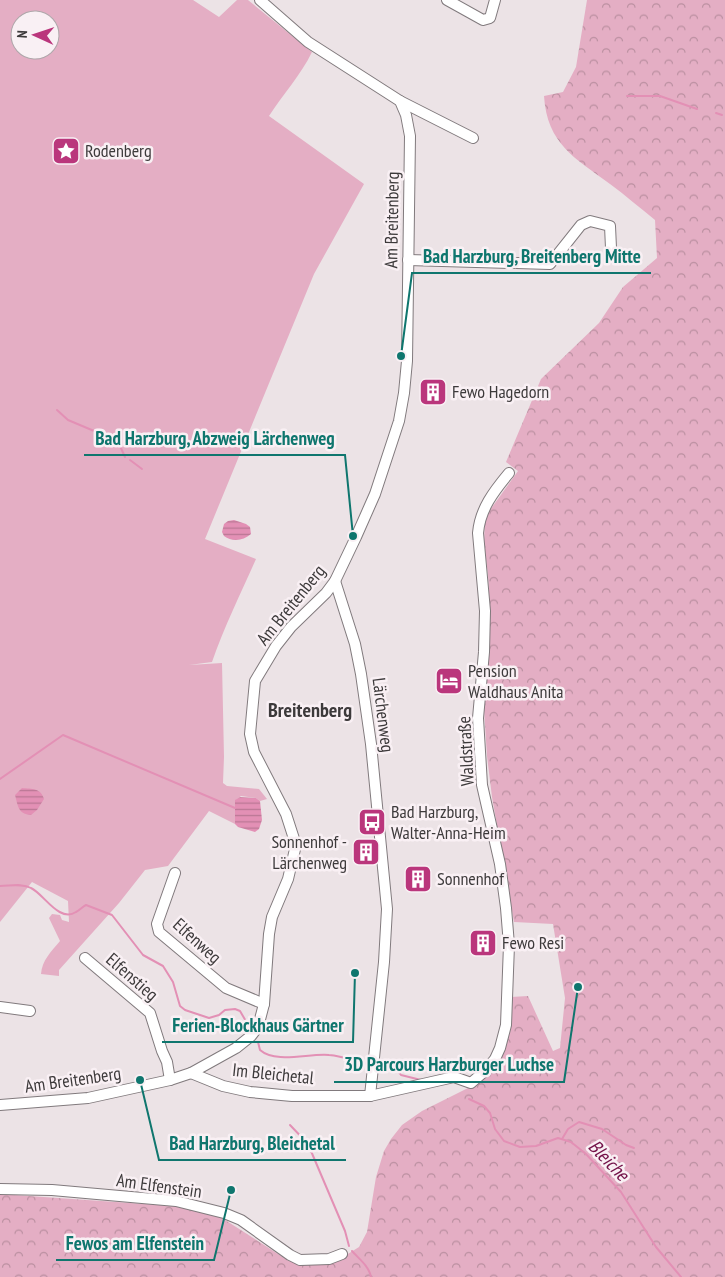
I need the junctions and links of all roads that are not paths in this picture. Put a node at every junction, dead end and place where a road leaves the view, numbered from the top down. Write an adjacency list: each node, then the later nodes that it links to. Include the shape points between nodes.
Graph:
1 (260, 0): 4 (street, via 308,42)
2 (447, 0): 3 (street, via 483,20 490,18)
3 (495, 0)
4 (400, 101): 5 (street); 7 (street, Am Breitenberg, via 410,136)
5 (474, 138)
6 (611, 248): 7 (street, via 610,226 590,221 581,224 550,264)
7 (408, 260): 9 (street, Am Breitenberg, via 407,361 399,421 375,494)
8 (509, 473): 17 (street, Waldstraße, via 482,512 478,533 485,611 478,718 482,785 500,864 506,908 506,1025 495,1059)
9 (335, 581): 12 (street, Am Breitenberg, via 291,627 255,681 250,724 252,743 286,814 296,845 288,879 272,917); 18 (street, Lärchenweg, via 362,674 387,909)
10 (174, 873): 12 (street, Elfenweg, via 157,924 159,932 226,988)
11 (85, 958): 16 (street, Elfenstieg, via 150,1013)
12 (264, 1004): 15 (street, Am Breitenberg, via 258,1026 251,1036)
13 (0, 1007): 14 (street)
14 (30, 1011)
15 (191, 1073): 16 (street, Am Breitenberg); 18 (street, Im Bleichetal, via 223,1086 250,1092 292,1096)
16 (170, 1080): 19 (street, Am Breitenberg, via 88,1098)
17 (471, 1083): 18 (street, Im Bleichetal, via 454,1077)
18 (370, 1096)
19 (0, 1105)
20 (0, 1189): 21 (street, Am Elfenstein, via 176,1201 241,1220 300,1260 329,1259)
21 (342, 1254)

